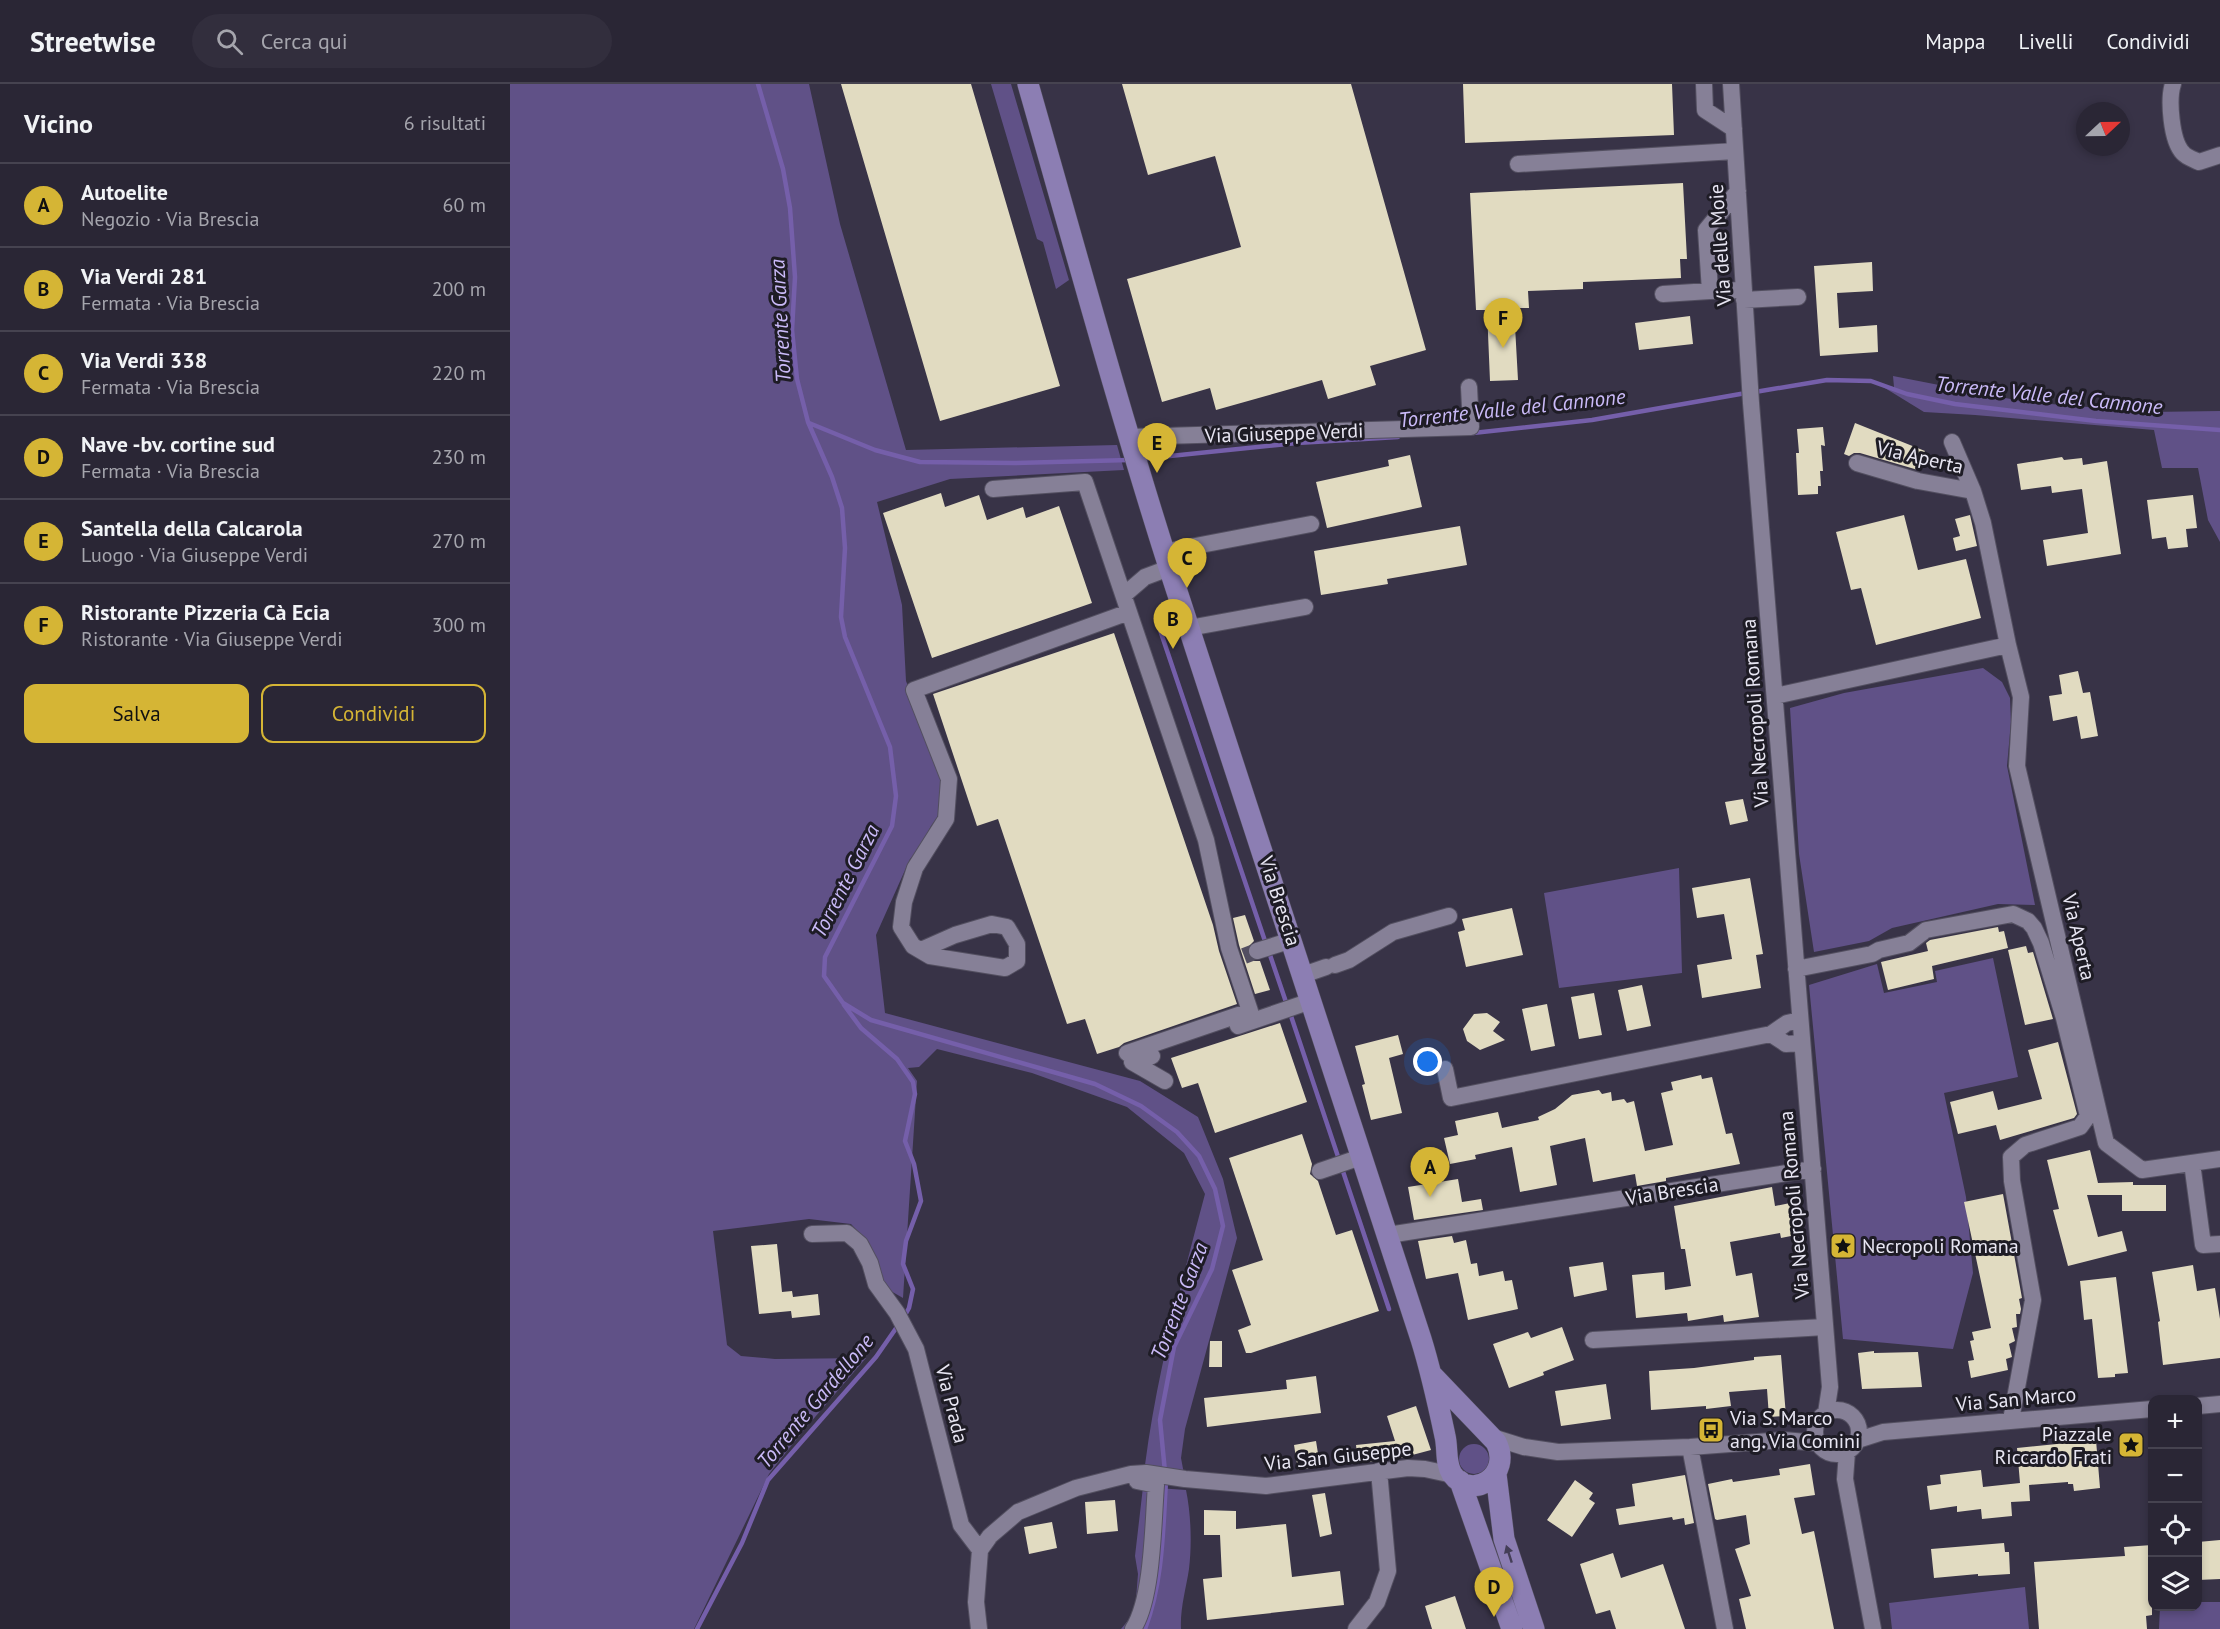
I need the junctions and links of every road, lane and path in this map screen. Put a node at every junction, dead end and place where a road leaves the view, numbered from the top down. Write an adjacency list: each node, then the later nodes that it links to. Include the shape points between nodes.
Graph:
1 (1028, 84): 17 (main road)
2 (1704, 84): 5 (street, via 1705,111)
3 (1731, 84): 5 (street, Via delle Moie)
4 (2173, 84): 7 (street, via 2171,111 2182,153 2199,162)
5 (1734, 129): 6 (street, Via delle Moie)
6 (1735, 151): 8 (street); 9 (street, Via delle Moie)
7 (2220, 155)
8 (1518, 164)
9 (1738, 191): 10 (street, via 1707,230); 12 (street, Via delle Moie)
10 (1710, 291): 11 (street); 12 (street)
11 (1663, 294)
12 (1744, 295): 13 (street); 15 (street, Via delle Moie)
13 (1798, 297)
14 (1469, 387): 17 (street, Via Giuseppe Verdi, via 1471,427)
15 (1751, 403): 28 (street, Via Necropoli Romana)
16 (1952, 442): 20 (street, Via Aperta)
17 (1134, 452): 22 (main road)
18 (1857, 463): 20 (street, Via Aperta, via 1918,481)
19 (993, 489): 23 (street, via 1085,482)
20 (1973, 491): 27 (street, Via Aperta)
21 (1311, 524): 22 (street)
22 (1165, 554): 23 (street); 26 (main road, Via Brescia)
23 (1124, 595): 25 (street)
24 (1305, 607): 26 (street)
25 (1129, 612): 31 (street, via 914,690 949,779 946,819 915,868 904,902 901,927); 32 (street)
26 (1189, 628): 30 (main road, Via Brescia)
27 (2008, 645): 28 (street); 43 (street, Via Aperta, via 2020,697 2017,766 2106,1143 2142,1170)
28 (1774, 696): 33 (street, Via Necropoli Romana)
29 (1449, 916): 34 (street, via 1393,932 1349,960)
30 (1292, 940): 32 (street); 34 (main road, Via Brescia)
31 (921, 950): 31 (street, via 930,956 1005,968 1017,961 1017,944 1007,927 992,924 955,934)
32 (1245, 956): 39 (street, via 1250,1011)
33 (1796, 969): 36 (street, Via Necropoli Romana); 57 (street, Via Aperta, via 1909,943 1926,930 2013,914 2034,928 2064,1018 2088,1116 2080,1127 2025,1145 2011,1157 2033,1300)
34 (1303, 975): 35 (main road, Via Brescia)
35 (1297, 1006): 41 (street, via 1132,1062); 46 (main road, Via Brescia, via 1341,1164)
36 (1800, 1020): 37 (street, via 1786,1023); 38 (street, Via Necropoli Romana)
37 (1771, 1034): 38 (street, via 1786,1044); 40 (street, via 1746,1044 1451,1098)
38 (1802, 1043): 44 (street, Via Necropoli Romana)
39 (1127, 1053)
40 (1445, 1069)
41 (1165, 1081)
42 (2220, 1159): 43 (street, Via Aperta)
43 (2192, 1163): 47 (street, via 2203,1245)
44 (1813, 1169): 46 (street, Via Brescia); 48 (street, Via Necropoli Romana)
45 (812, 1234): 66 (street, Via Prada, via 847,1233 860,1244 881,1293 897,1313 916,1349 961,1525)
46 (1388, 1235): 50 (main road, Via Brescia)
47 (2220, 1244)
48 (1825, 1327): 49 (street, Via Necropoli Romana); 51 (street, Via Necropoli Romana)
49 (1593, 1340)
50 (1431, 1374): 58 (main road, Via Brescia); 62 (main road, Via Brescia)
51 (1830, 1387): 55 (street, Via Necropoli Romana); 56 (street, Via Necropoli Romana)
52 (2220, 1404): 53 (street)
53 (2202, 1406)
54 (2148, 1409): 57 (street, Via San Marco)
55 (1826, 1413): 56 (street); 59 (street, via 1820,1419)
56 (1847, 1413): 59 (street, via 1854,1418)
57 (2011, 1420): 59 (street, Via San Marco, via 1883,1432)
58 (1489, 1436): 60 (street); 62 (main road, via 1466,1432 1455,1440); 64 (main road, Via Brescia, via 1500,1449)
59 (1838, 1441): 61 (street, via 1783,1440); 73 (street)
60 (1524, 1447): 61 (street, via 1558,1452); 64 (street)
61 (1690, 1447): 72 (street)
62 (1452, 1466): 63 (street, Via San Giuseppe); 64 (main road, via 1472,1485 1486,1483); 70 (main road, Via Brescia)
63 (1379, 1471): 65 (street, Via San Giuseppe, via 1266,1486); 69 (street, via 1388,1571 1377,1602)
64 (1497, 1472): 71 (main road, Via Brescia, one-way to 64, via 1504,1539)
65 (1138, 1473): 66 (street, via 1076,1488 1018,1512); 68 (street, via 1136,1480 1156,1485 1150,1567 1139,1620)
66 (980, 1550): 67 (street, via 976,1602)
67 (979, 1629)
68 (1133, 1629)
69 (1356, 1629)
70 (1512, 1629)
71 (1534, 1629)
72 (1725, 1629)
73 (1874, 1629)

